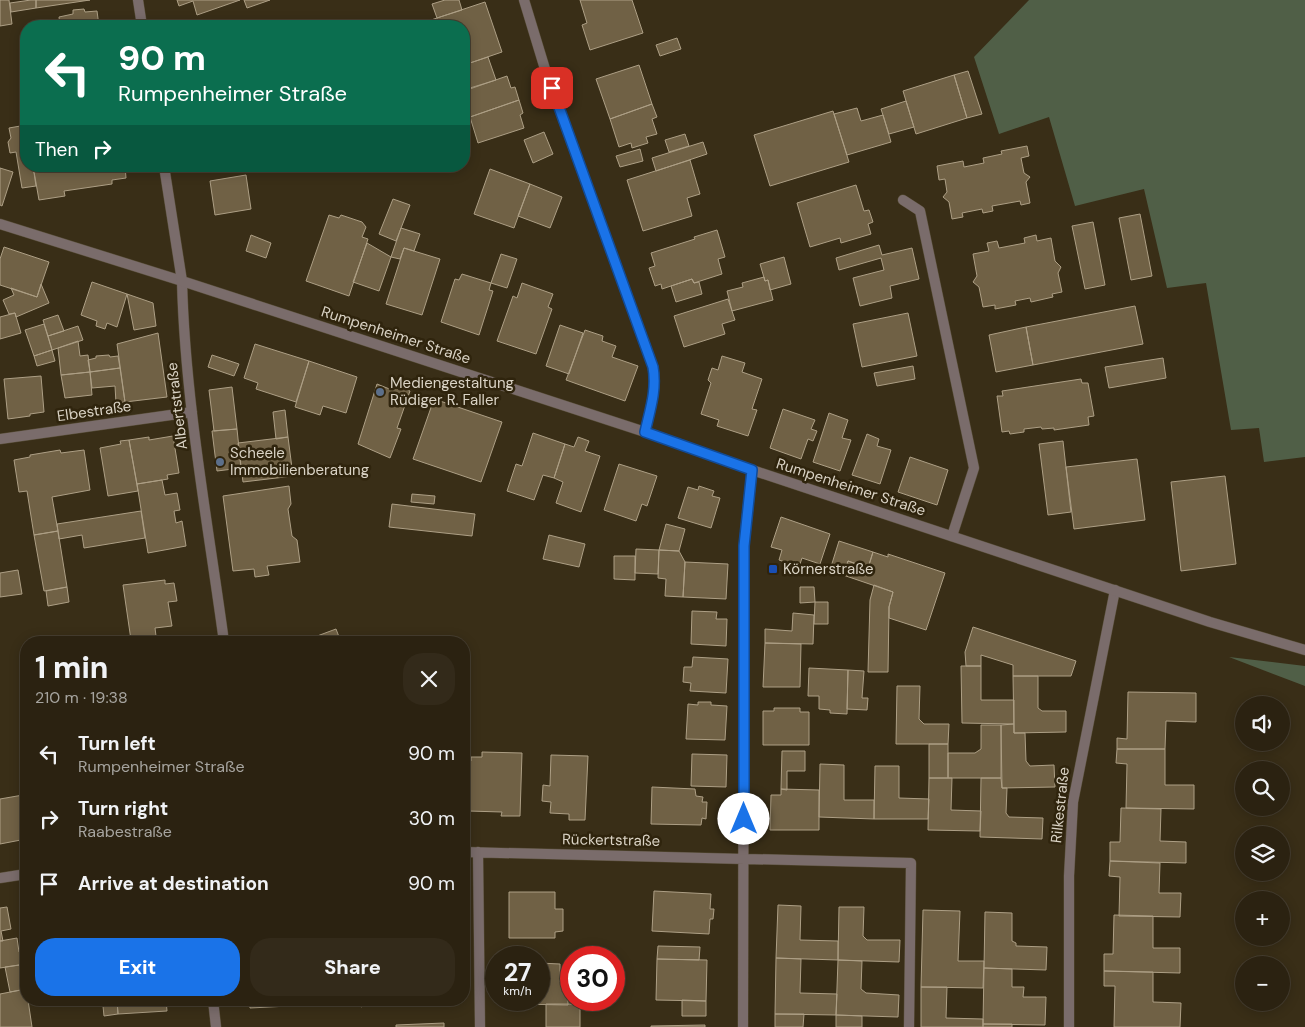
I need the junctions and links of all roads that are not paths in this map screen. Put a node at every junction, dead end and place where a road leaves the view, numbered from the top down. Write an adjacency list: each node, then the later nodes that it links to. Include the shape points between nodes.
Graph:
1 (138, 0): 3 (street)
2 (524, 0): 9 (street, via 545,69 653,367 655,381)
3 (141, 20)
4 (165, 172): 7 (street, Albertstraße)
5 (903, 200): 12 (street, via 920,211 974,468)
6 (0, 224): 7 (street, Rumpenheimer Straße)
7 (182, 281): 8 (street, Albertstraße); 9 (street, Rumpenheimer Straße)
8 (192, 412): 10 (street, Elbestraße); 14 (street, Albertstraße)
9 (645, 432): 11 (street, Rumpenheimer Straße)
10 (0, 439)
11 (752, 470): 12 (street, Rumpenheimer Straße); 18 (street, via 744,546)
12 (952, 536): 13 (street, Rumpenheimer Straße)
13 (1114, 590): 15 (street, Rumpenheimer Straße); 26 (street, Rilkestraße, via 1073,802 1069,876)
14 (223, 636)
15 (1305, 650)
16 (470, 852): 17 (street, Rückertstraße)
17 (478, 852): 18 (street, Rückertstraße); 23 (street)
18 (744, 858): 24 (street); 25 (street, via 911,863)
19 (20, 875): 20 (street)
20 (0, 878)
21 (214, 1006): 22 (street)
22 (216, 1027)
23 (480, 1027)
24 (743, 1027)
25 (909, 1027)
26 (1069, 1027)

